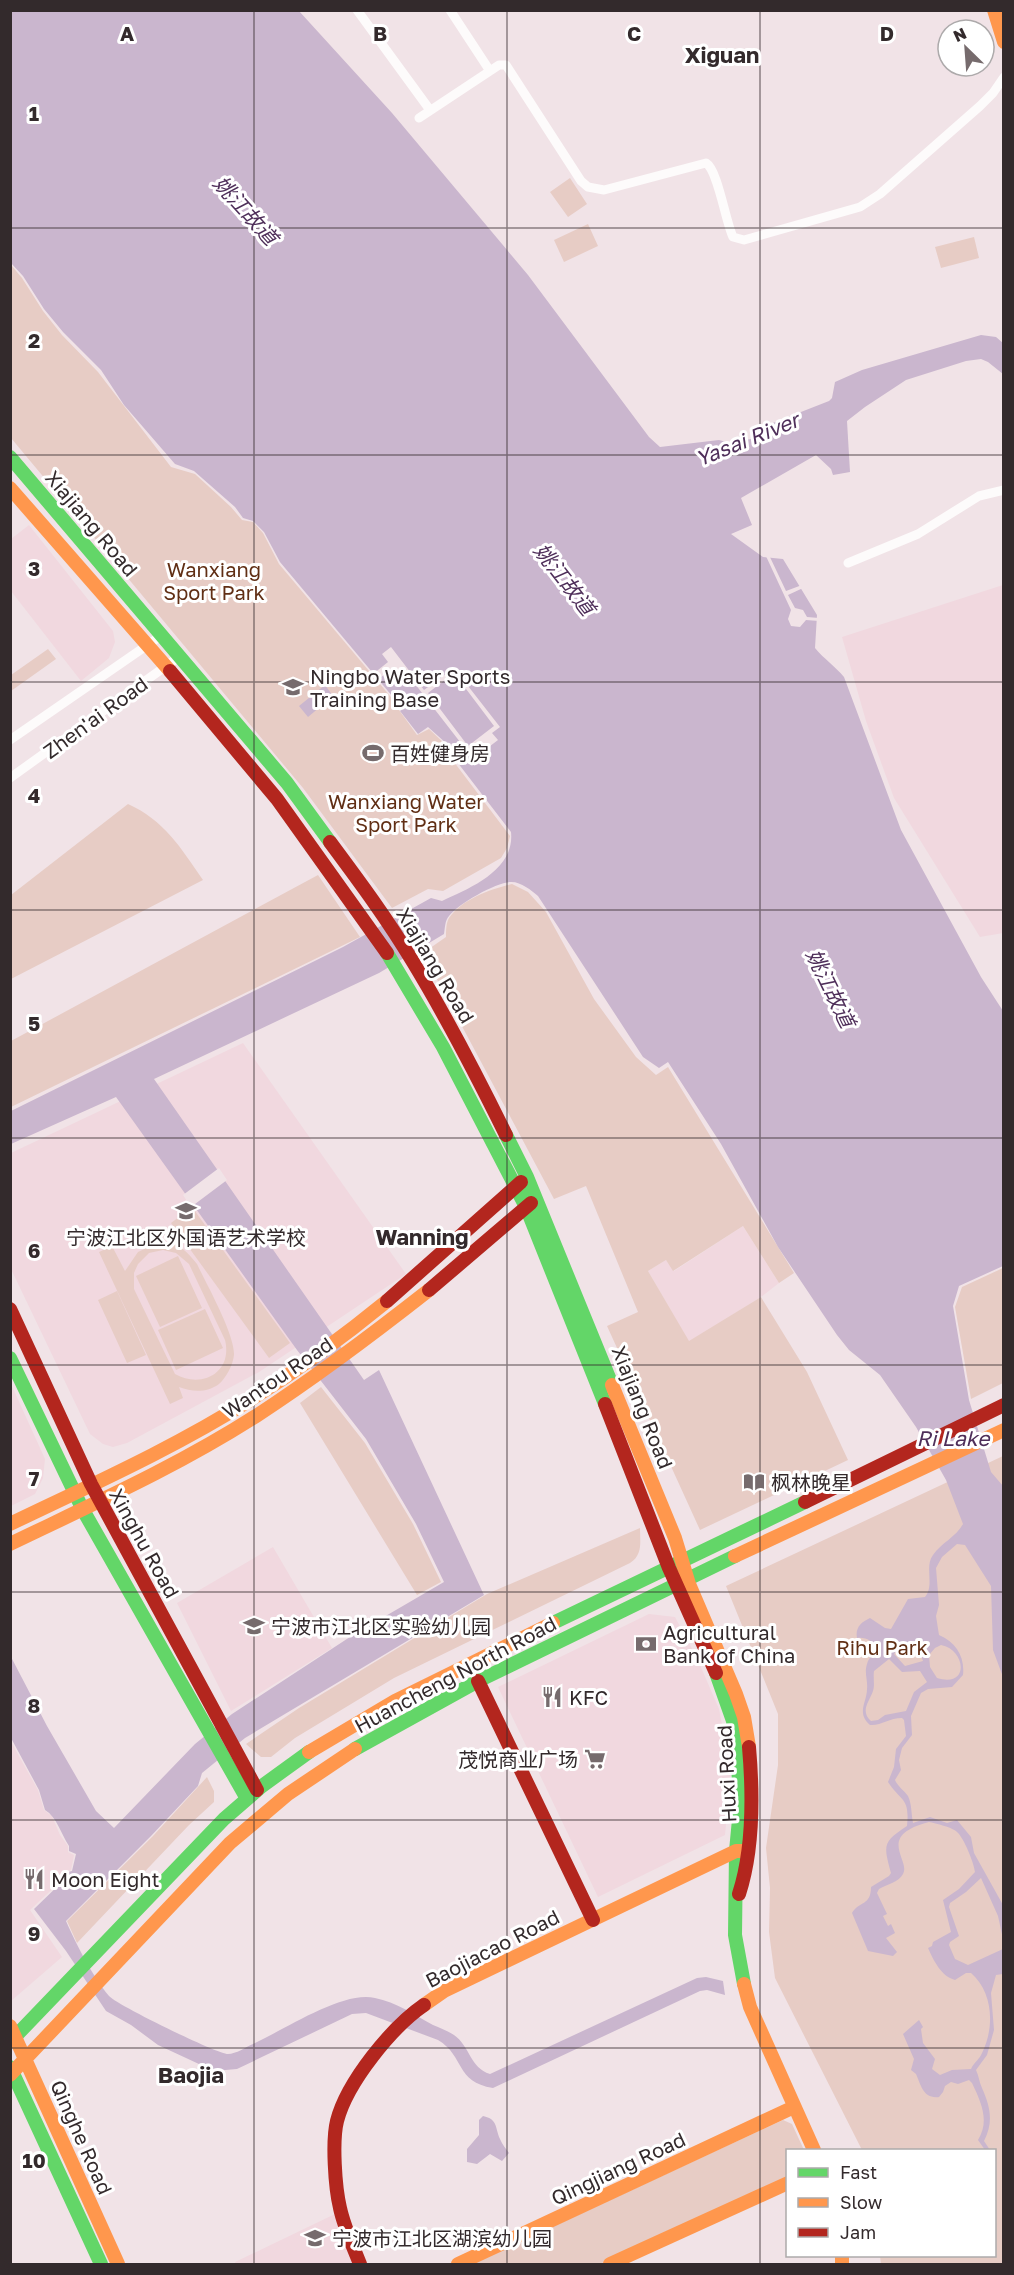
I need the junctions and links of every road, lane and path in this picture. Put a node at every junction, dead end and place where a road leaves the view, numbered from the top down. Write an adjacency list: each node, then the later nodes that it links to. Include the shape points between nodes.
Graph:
1 (357, 10): 7 (street)
2 (450, 10): 5 (street)
3 (994, 10): 4 (main road)
4 (1004, 42)
5 (490, 71): 6 (street, via 506,65 588,187 604,190 710,164 733,237 744,240 860,207 980,106); 7 (street)
6 (1004, 77)
7 (430, 111): 8 (street)
8 (419, 117)
9 (10, 457): 13 (main road, Xiajiang Road)
10 (10, 488): 14 (main road, Xiajiang Road)
11 (1004, 490): 12 (street, via 979,496 918,534)
12 (848, 563)
13 (162, 635): 14 (street, Zhen'ai Road); 15 (main road, Xiajiang Road)
14 (146, 646): 16 (main road, Xiajiang Road); 17 (street, Zhen'ai Road)
15 (180, 657): 16 (street, Zhen'ai Road); 19 (main road, Xiajiang Road, via 286,783 377,906 458,1039)
16 (165, 666): 18 (street, Zhen'ai Road); 20 (main road, Xiajiang Road, via 277,799 396,966)
17 (10, 740)
18 (10, 778)
19 (527, 1177): 20 (main road, Wantou Road); 21 (main road, Xiajiang Road)
20 (516, 1187): 21 (main road, Xiajiang Road); 28 (main road, Wantou Road, via 435,1262 304,1365 189,1436)
21 (531, 1203): 22 (main road, Xiajiang Road); 23 (main road, Xiajiang Road); 30 (main road, Wantou Road, via 429,1290 312,1380 225,1436)
22 (546, 1259): 23 (main road); 34 (main road, Xiajiang Road, via 660,1541)
23 (562, 1261): 34 (main road, Xiajiang Road, via 675,1538)
24 (10, 1310): 28 (main road, Xinghu Road)
25 (10, 1358): 29 (main road, Xinghu Road)
26 (1004, 1405): 34 (main road, Huancheng North Road)
27 (1000, 1431): 35 (main road, Huancheng North Road)
28 (91, 1484): 29 (main road, Wantou Road); 30 (main road, Xinghu Road)
29 (74, 1493): 31 (main road, Xinghu Road); 32 (main road, Wantou Road)
30 (100, 1502): 31 (main road, Wantou Road); 37 (main road, Xinghu Road)
31 (83, 1510): 33 (main road, Wantou Road); 37 (main road, Xinghu Road)
32 (10, 1524)
33 (10, 1544)
34 (675, 1566): 35 (main road, Xiajiang Road); 37 (main road, Huancheng North Road, via 415,1690 355,1724)
35 (681, 1581): 36 (main road, Huancheng North Road); 38 (main road, Huxi Road, via 733,1721)
36 (478, 1681): 39 (main road); 41 (main road, Huancheng North Road, via 368,1740 267,1811 230,1843)
37 (252, 1794): 40 (main road, Huancheng North Road)
38 (741, 1851): 39 (main road, Baojiacao Road); 43 (main road, Huxi Road, via 735,1904 741,1973 750,2007)
39 (593, 1920): 48 (main road, Baojiacao Road, via 444,1991 415,2011 374,2053 337,2121 334,2159 340,2208)
40 (12, 2035): 41 (main road, Qinghe Road)
41 (25, 2059): 42 (main road, Huancheng North Road); 47 (main road, Qinghe Road)
42 (11, 2071): 46 (main road, Qinghe Road)
43 (794, 2107): 44 (main road, Huxi Road); 49 (main road, Qingjiang Road)
44 (813, 2149)
45 (786, 2184): 50 (main road)
46 (101, 2265)
47 (118, 2265)
48 (360, 2265)
49 (459, 2265)
50 (610, 2265)

